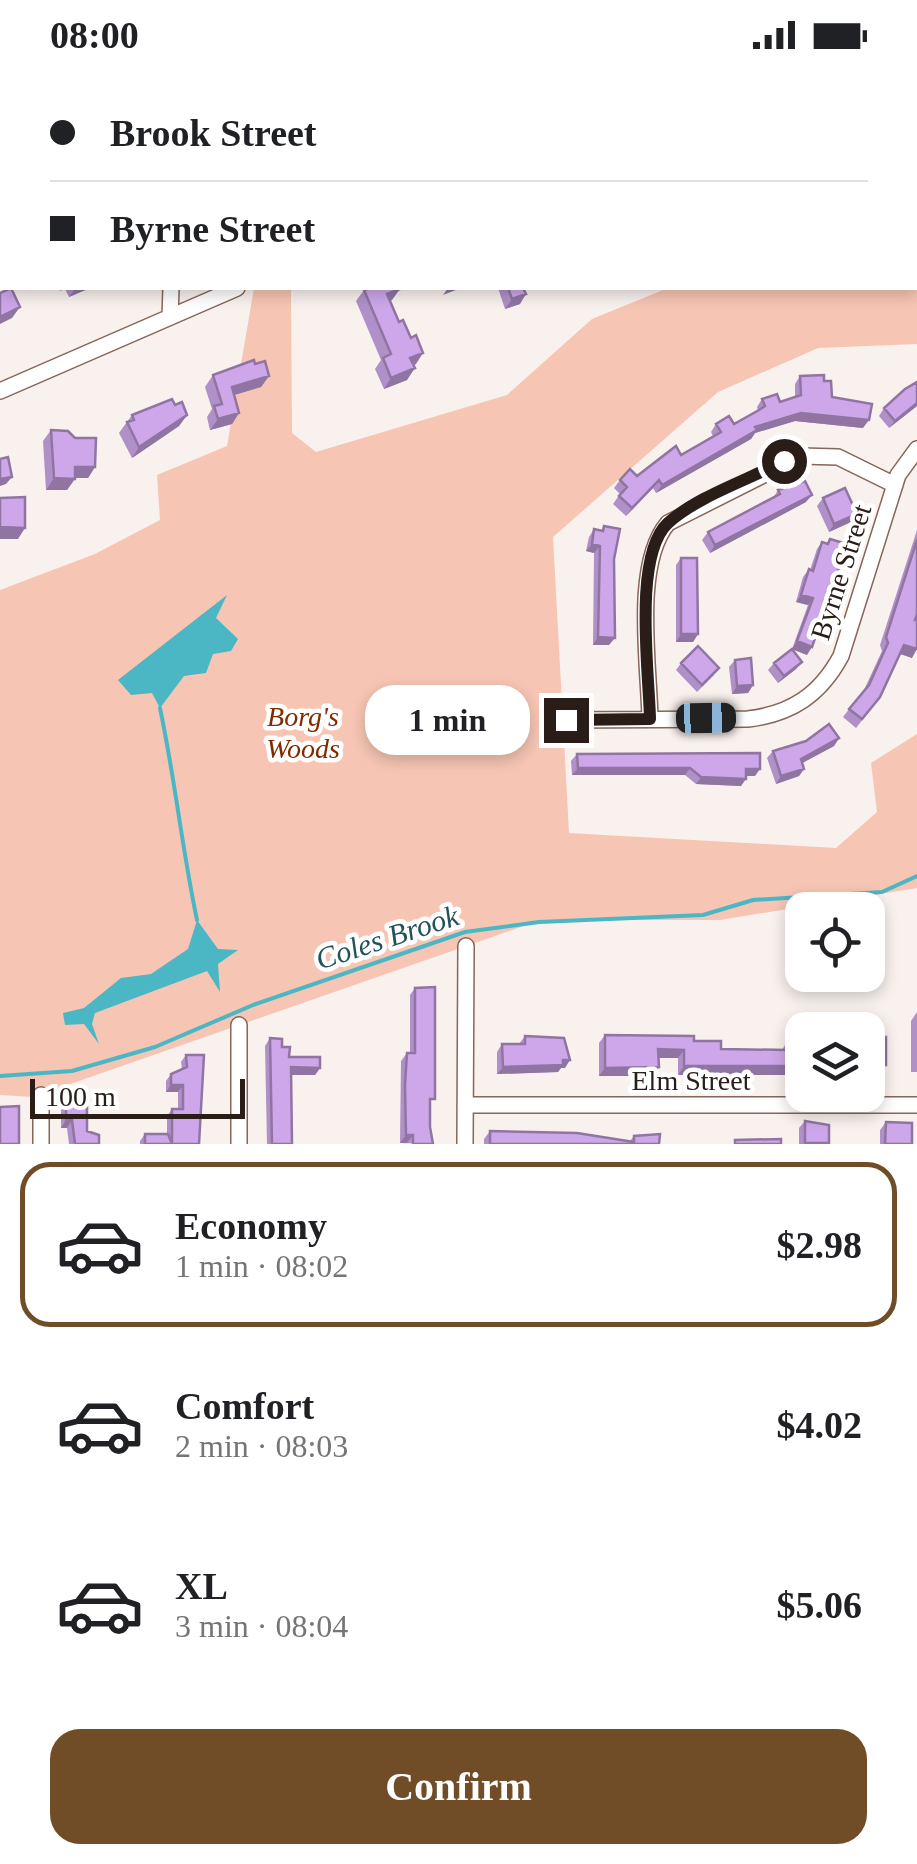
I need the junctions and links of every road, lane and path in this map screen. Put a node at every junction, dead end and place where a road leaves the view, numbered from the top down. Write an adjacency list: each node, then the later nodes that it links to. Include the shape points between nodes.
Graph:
1 (170, 290): 3 (street)
2 (231, 290): 3 (street)
3 (170, 316): 4 (street)
4 (0, 391)
5 (917, 450): 6 (street, Byrne Street)
6 (895, 485): 7 (street, Byrne Street, via 841,656 817,691 767,717); 7 (street, via 838,457 800,456 668,523 648,563)
7 (650, 719): 8 (street, Byrne Street)
8 (566, 720)
9 (466, 946): 12 (street)
10 (238, 1026): 15 (street)
11 (41, 1094): 14 (street)
12 (465, 1105): 13 (street, Elm Street); 16 (street)
13 (917, 1105)
14 (41, 1144)
15 (239, 1144)
16 (465, 1144)

